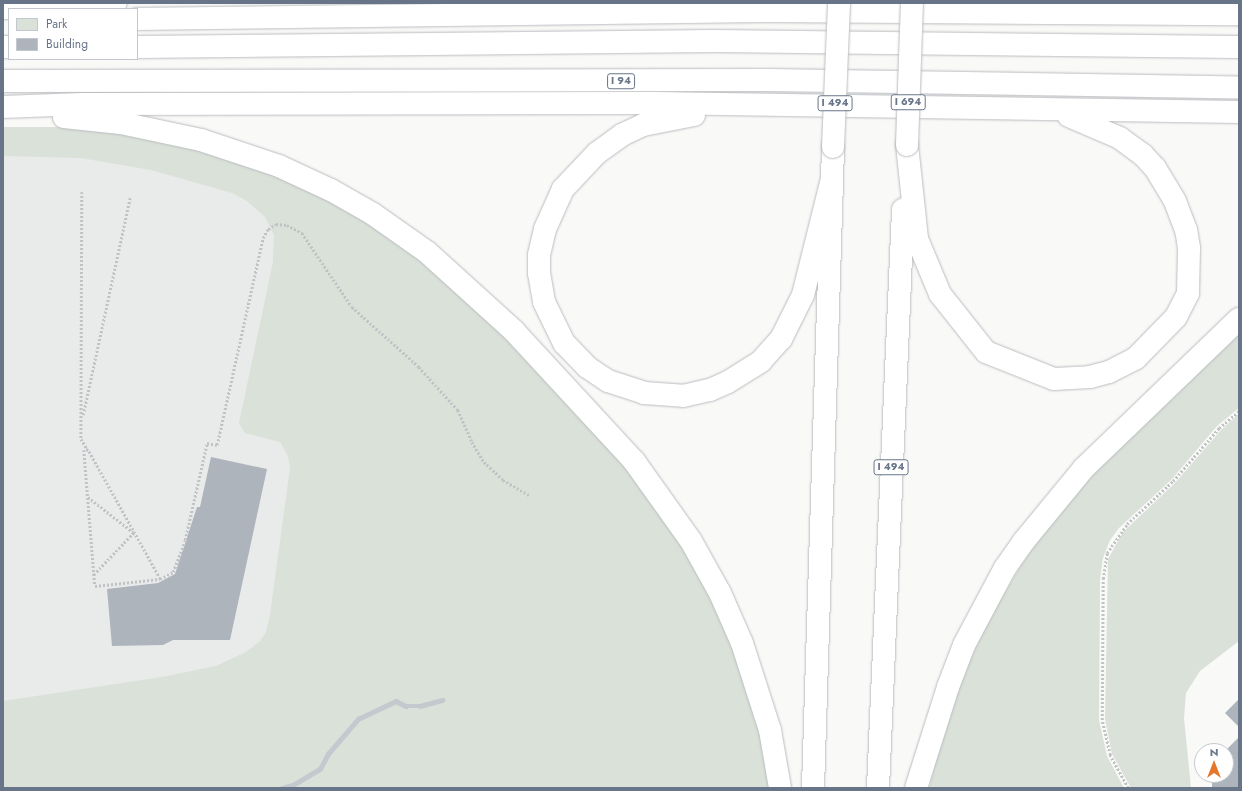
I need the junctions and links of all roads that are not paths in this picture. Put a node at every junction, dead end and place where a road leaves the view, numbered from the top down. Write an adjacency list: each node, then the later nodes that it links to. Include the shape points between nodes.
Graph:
1 (116, 3): 6 (highway, via 72,8)
2 (680, 3): 8 (highway)
3 (838, 3): 21 (highway, I 494, bridge)
4 (912, 3): 20 (highway, I 694, bridge)
5 (1032, 3): 7 (highway)
6 (3, 8)
7 (987, 10): 8 (highway); 9 (highway)
8 (710, 11): 10 (highway)
9 (1239, 14)
10 (138, 19)
11 (1239, 46): 12 (highway, via 714,41)
12 (138, 47)
13 (3, 81): 14 (highway, I 94, via 768,80)
14 (1239, 87)
15 (766, 105): 16 (highway, via 96,104); 17 (highway); 21 (highway, via 661,119 643,124 597,153 563,189 545,229 539,255 540,289 556,331 576,357 608,381 627,389 663,396 710,390 761,361 781,339 797,310)
16 (3, 107)
17 (1028, 110): 18 (highway); 20 (highway, via 1072,117 1111,133 1134,148 1155,168 1165,183 1176,201 1186,230 1189,286 1176,317 1136,358 1090,377 1054,379 986,352 940,294 917,239)
18 (1239, 112)
19 (3, 116): 23 (highway, via 90,118 201,140 251,155 353,202 432,257 514,331 604,427 634,461 691,541 720,593 742,642 770,730)
20 (907, 145): 25 (highway, I 494, via 886,549)
21 (832, 180): 24 (highway, I 494)
22 (1239, 319): 26 (highway, via 1084,468 1012,557 964,645)
23 (780, 788)
24 (813, 788)
25 (878, 788)
26 (916, 788)

